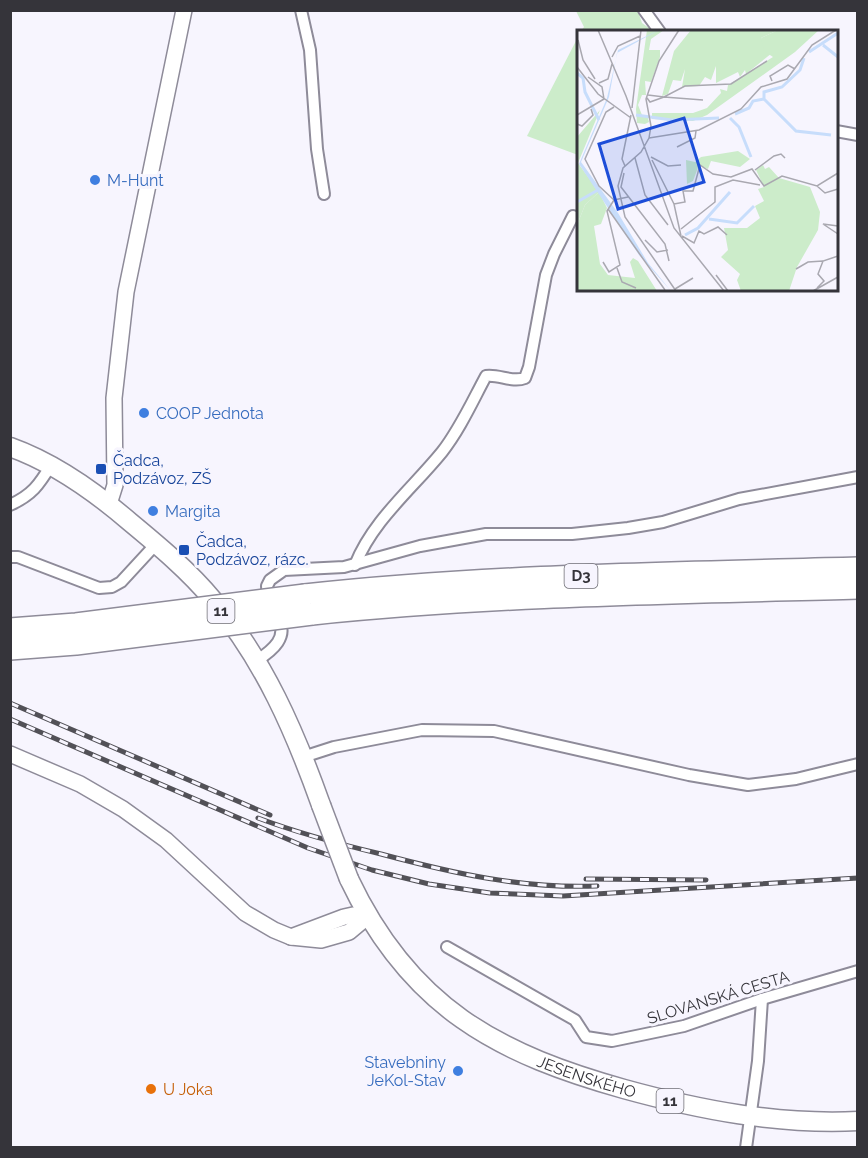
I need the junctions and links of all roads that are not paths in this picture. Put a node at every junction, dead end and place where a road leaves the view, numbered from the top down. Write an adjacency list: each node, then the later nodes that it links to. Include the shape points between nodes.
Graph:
1 (184, 10): 12 (street, via 126,292 114,398 115,485)
2 (302, 10): 7 (street, via 310,50)
3 (644, 10): 4 (street)
4 (659, 30)
5 (838, 130): 6 (street)
6 (858, 135)
7 (324, 194)
8 (573, 216): 16 (street, via 546,275 525,378 486,376 454,436 381,520)
9 (10, 447): 10 (main road, 11)
10 (51, 465): 12 (main road, 11); 13 (street, via 28,497)
11 (858, 477): 16 (street, via 739,500 663,522 572,534 486,534 420,546)
12 (109, 504): 14 (main road, 11)
13 (10, 505)
14 (156, 544): 15 (street, via 112,587 99,588); 22 (main road, 11, via 213,600)
15 (10, 557)
16 (355, 565): 22 (street, via 294,568 275,575 267,594 282,635)
17 (858, 568): 19 (highway, D3, via 375,587)
18 (858, 588): 19 (highway, D3)
19 (308, 604): 20 (highway, D3, bridge); 21 (highway, D3, bridge, via 76,644)
20 (10, 629)
21 (10, 649)
22 (256, 661): 24 (main road, 11, via 280,702)
23 (10, 754): 26 (street, via 80,784 123,809 166,840 260,924 291,937 321,940 349,932)
24 (303, 757): 25 (street, via 422,730 495,730 748,785 796,779); 26 (main road, 11, bridge, via 349,879)
25 (858, 764)
26 (368, 917): 30 (main road, JESENSKÉHO / 11, via 383,941 421,984 461,1019 497,1040 556,1068 591,1079 683,1104)
27 (447, 947): 29 (street, SLOVANSKÁ CESTA, via 575,1020 585,1037 612,1041 684,1026)
28 (858, 971): 29 (street, SLOVANSKÁ CESTA)
29 (762, 999): 30 (street)
30 (749, 1116): 31 (main road, JESENSKÉHO / 11); 32 (street)
31 (858, 1121)
32 (746, 1148)

